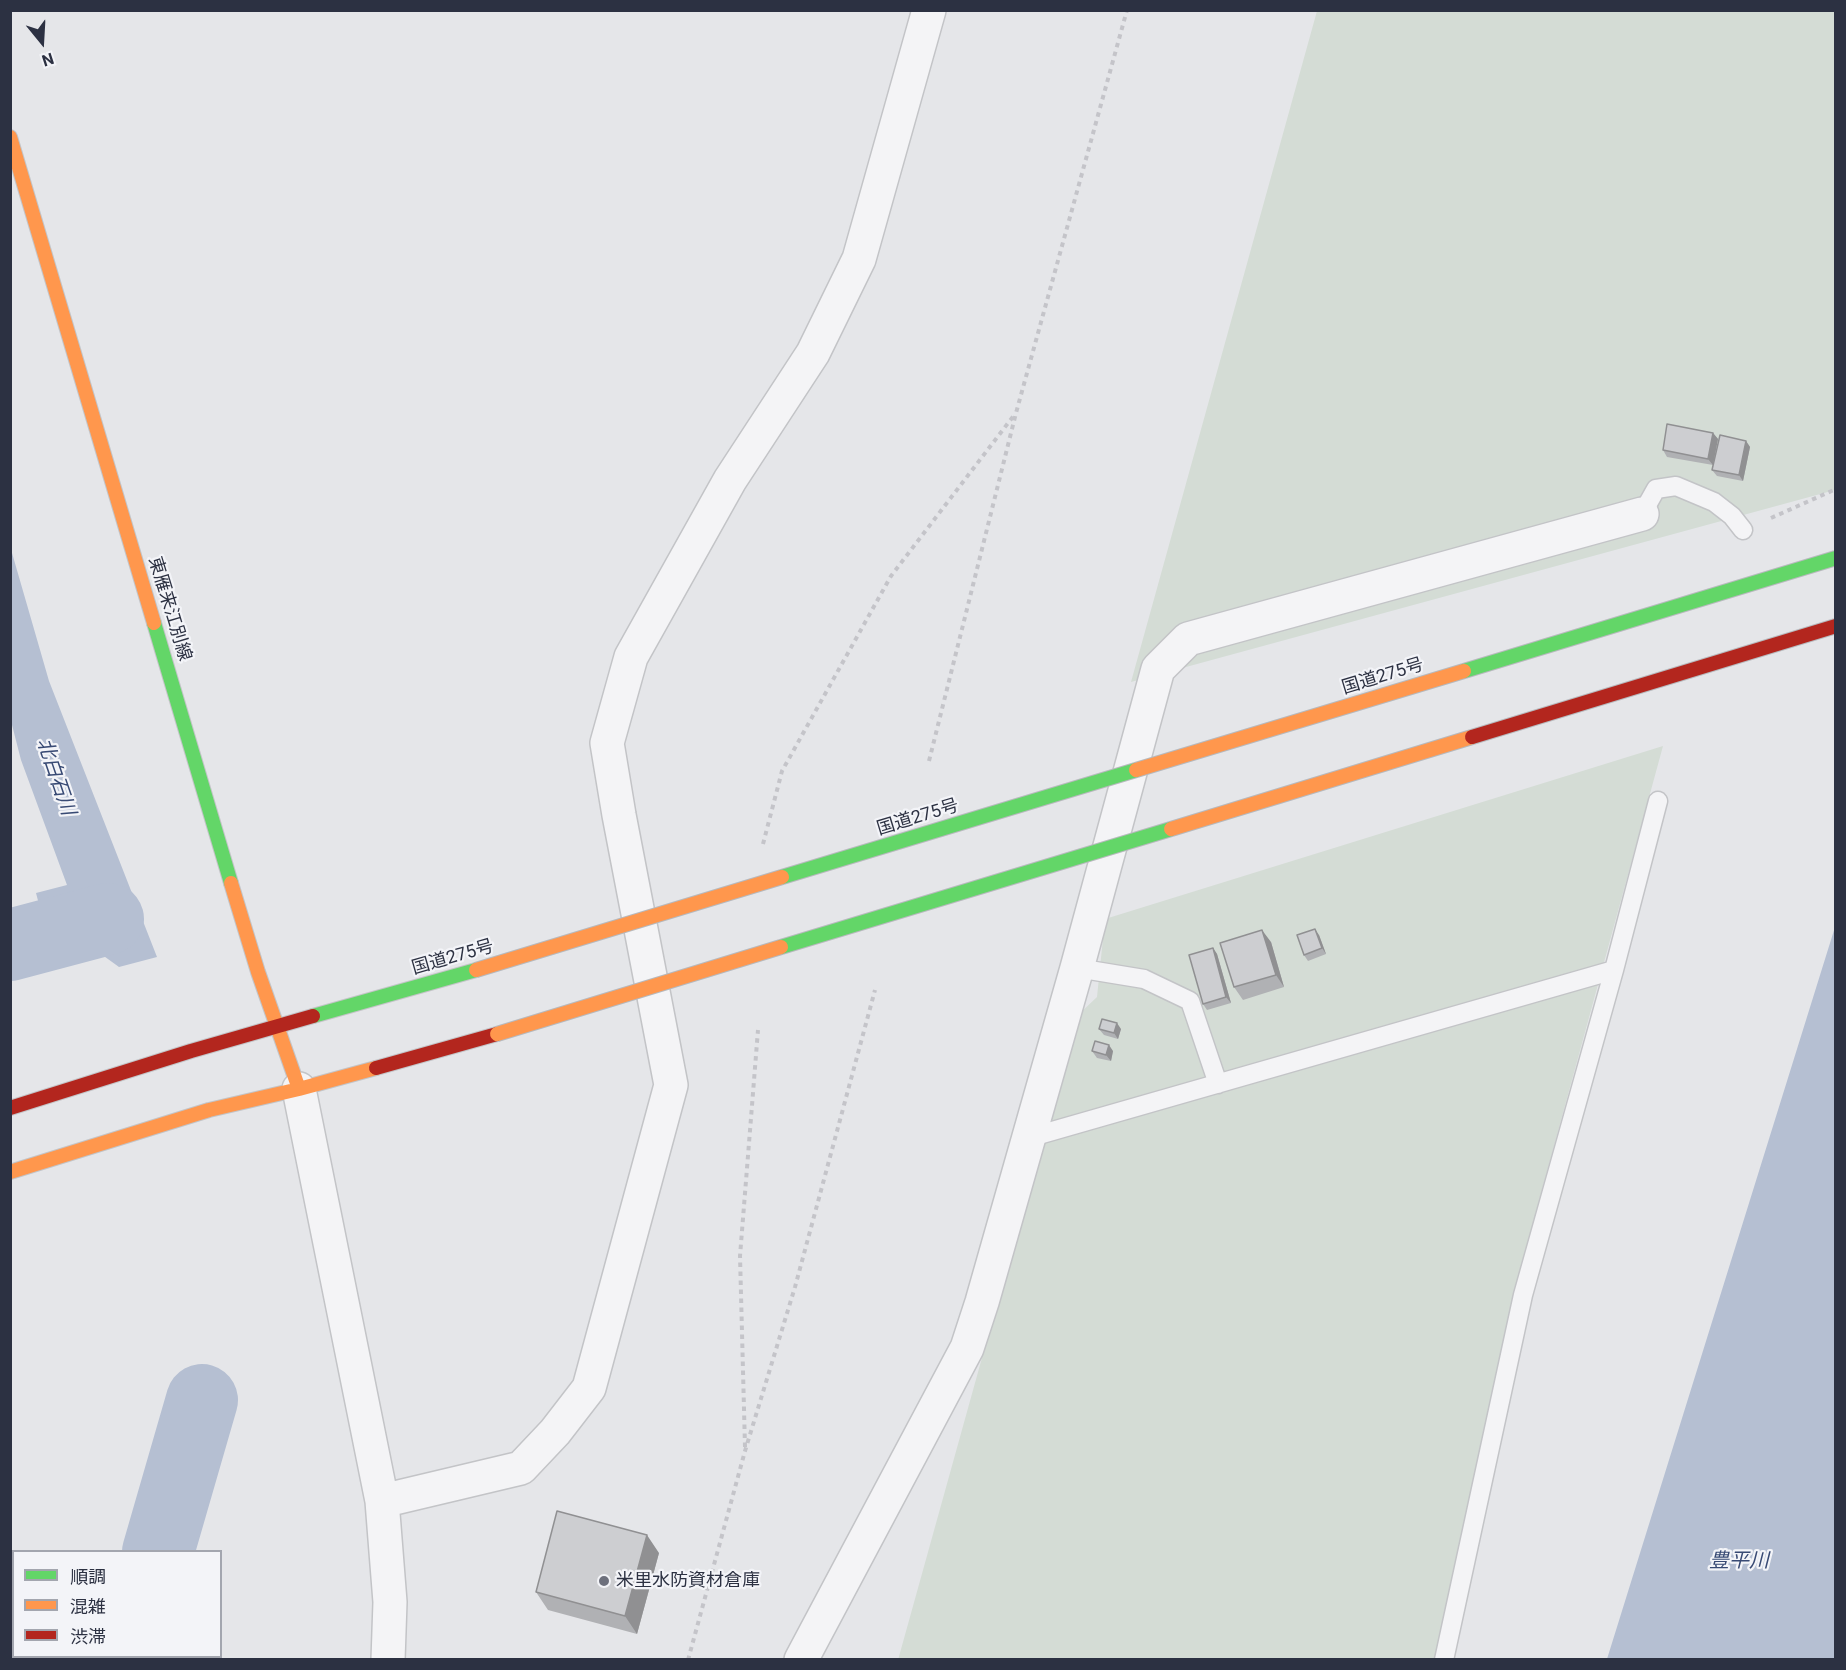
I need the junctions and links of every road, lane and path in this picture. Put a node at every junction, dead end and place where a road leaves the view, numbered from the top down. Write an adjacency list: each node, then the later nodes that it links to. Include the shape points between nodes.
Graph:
1 (929, 10): 24 (street, via 859,259 813,353 729,480 631,657 607,743 671,1085 589,1388 521,1468)
2 (1127, 10): 4 (path)
3 (10, 137): 16 (main road, 東雁来江別線, via 258,972)
4 (1017, 413): 10 (path); 12 (path, via 891,576 782,771)
5 (1836, 489): 7 (path)
6 (1642, 514): 7 (lane, via 1656,489 1676,486 1714,502); 13 (street, via 1188,639 1158,669)
7 (1743, 530)
8 (1836, 558): 16 (main road, 国道275号, bridge)
9 (1836, 626): 19 (main road, bridge, via 497,1034)
10 (929, 761)
11 (1658, 801): 14 (lane)
12 (763, 844)
13 (1077, 968): 18 (lane, via 1144,979 1190,1001); 21 (street)
14 (1614, 970): 18 (lane); 28 (lane, via 1523,1295)
15 (875, 990): 23 (path, via 795,1287)
16 (278, 1027): 19 (main road, 東雁来江別線); 20 (main road, 国道275号)
17 (758, 1029): 23 (path, via 740,1256)
18 (1218, 1084): 21 (lane)
19 (299, 1089): 22 (main road, via 209,1110); 24 (street)
20 (10, 1108)
21 (1028, 1138): 27 (street, via 967,1348)
22 (10, 1172)
23 (745, 1451): 26 (path)
24 (382, 1501): 25 (street, via 390,1602)
25 (388, 1659)
26 (688, 1659)
27 (801, 1659)
28 (1444, 1659)

